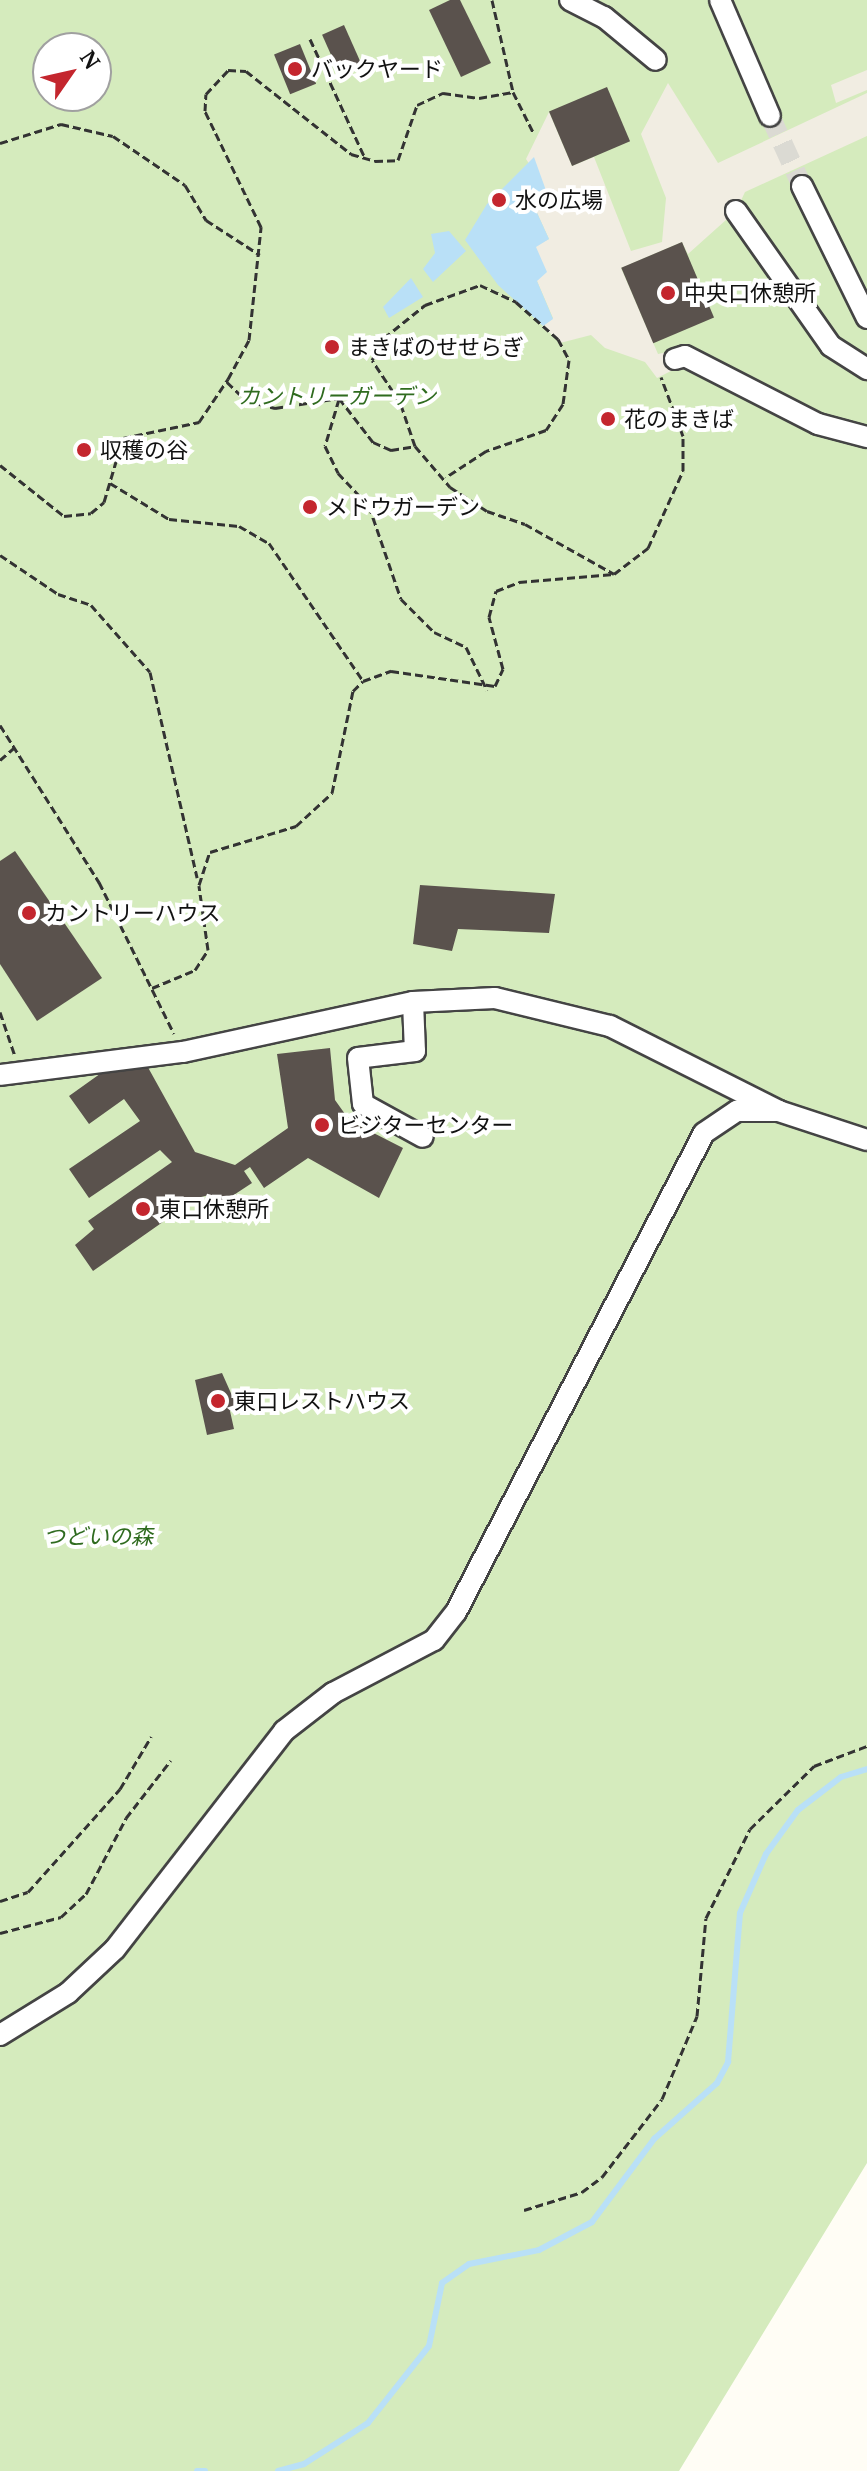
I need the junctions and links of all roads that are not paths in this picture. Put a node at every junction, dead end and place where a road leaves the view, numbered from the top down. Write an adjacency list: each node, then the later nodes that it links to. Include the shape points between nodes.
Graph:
1 (570, 0): 3 (street, via 604,17)
2 (720, 0): 4 (street)
3 (656, 60)
4 (770, 116)
5 (802, 186): 7 (street)
6 (736, 211): 9 (street, via 831,346)
7 (867, 318)
8 (675, 359): 10 (street, via 685,356 818,424)
9 (867, 369)
10 (867, 437)
11 (413, 1002): 12 (street, via 183,1052); 13 (street, via 495,998 547,1006 610,1026); 14 (street, via 415,1051 358,1058 363,1104)
12 (10, 1075)
13 (779, 1111): 15 (street); 16 (street, via 737,1111 704,1133 441,1632 419,1652 310,1708 259,1757 115,1949 68,1993)
14 (423, 1137)
15 (867, 1140)
16 (0, 2035)

